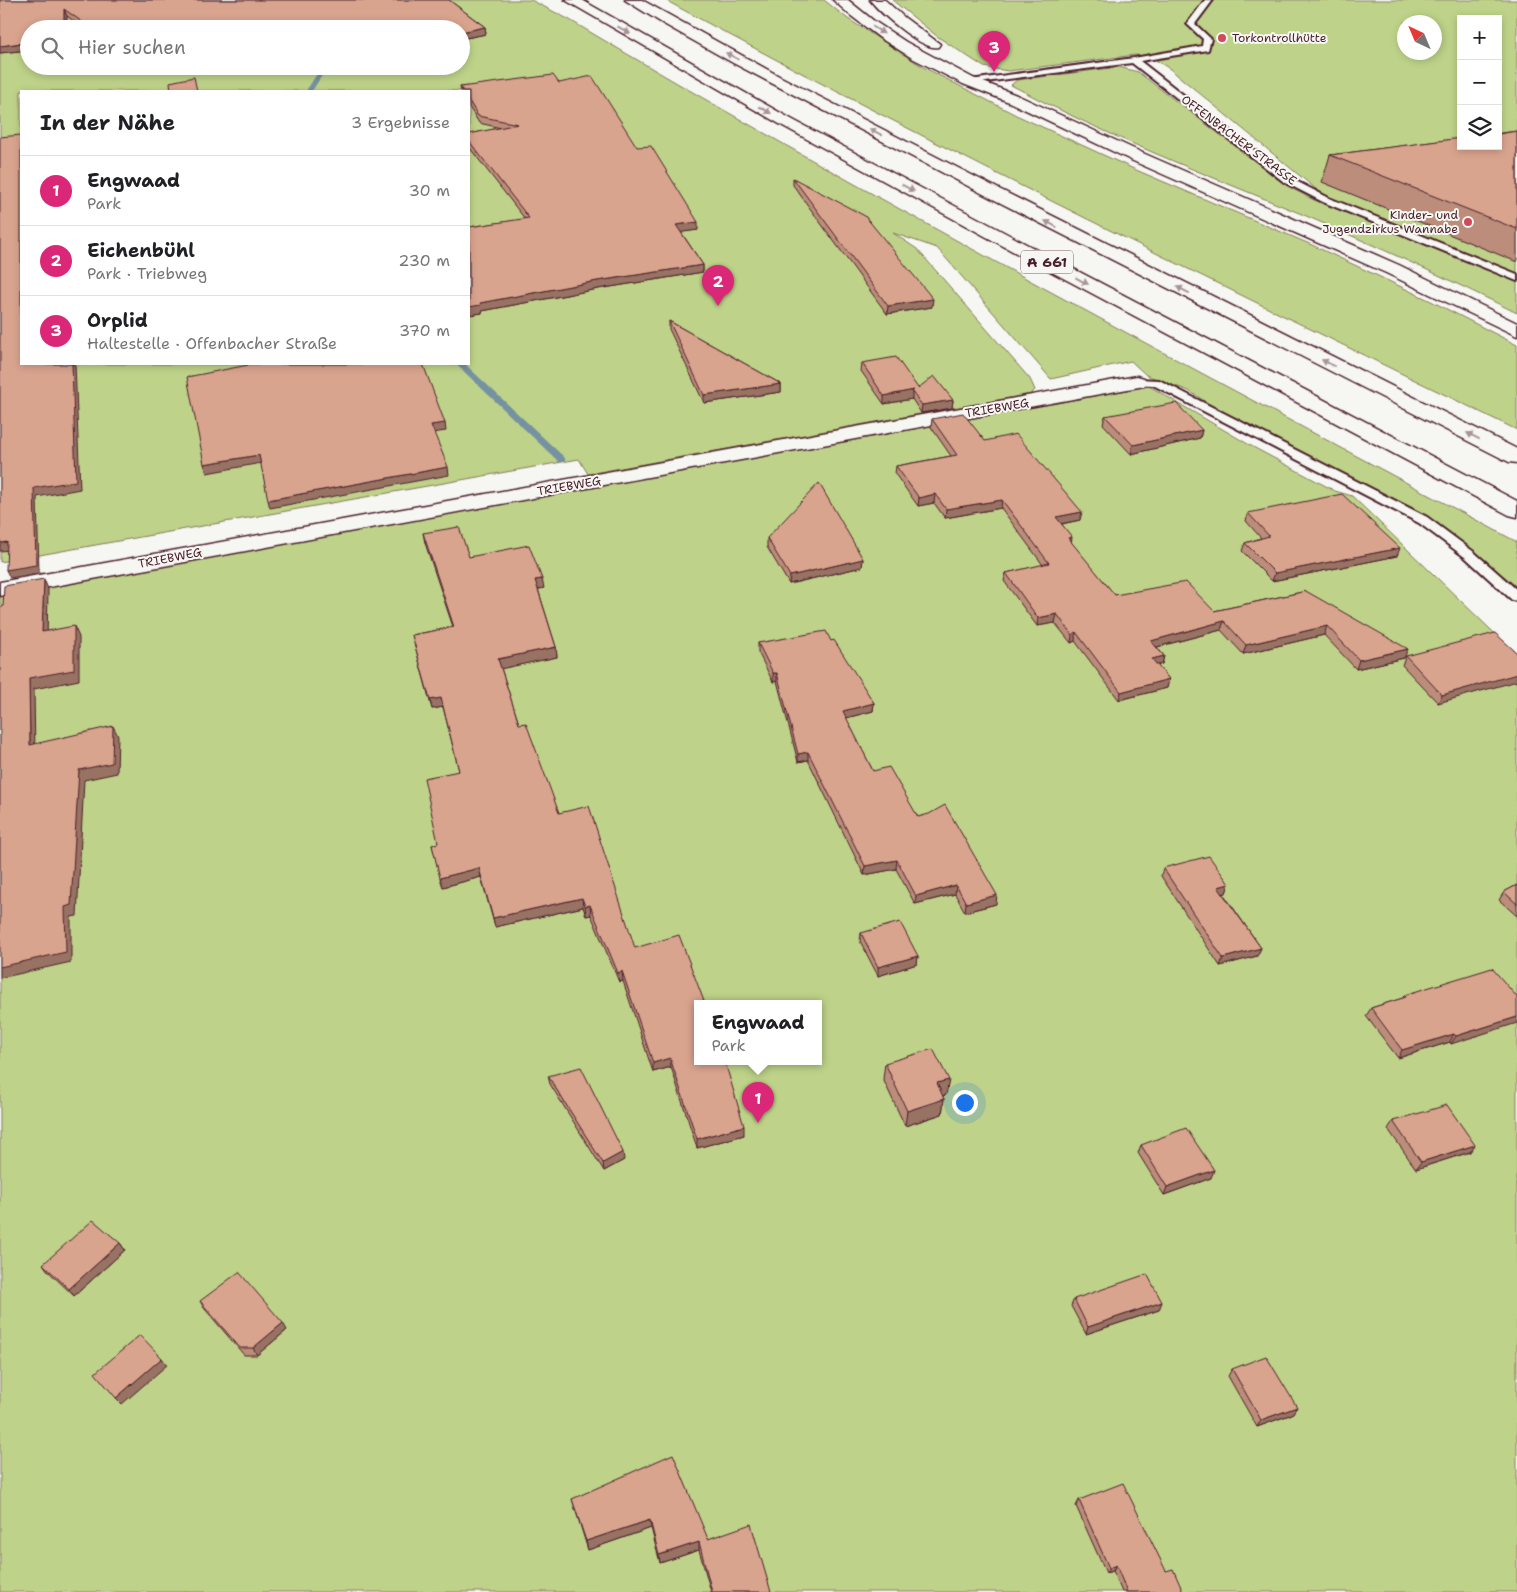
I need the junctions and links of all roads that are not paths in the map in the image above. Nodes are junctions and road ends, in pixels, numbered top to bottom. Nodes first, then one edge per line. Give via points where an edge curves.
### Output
1 (572, 0) edge
2 (632, 0) edge
3 (840, 0) edge
4 (877, 0) edge
5 (1209, 0) edge
6 (946, 52) dead end
7 (1134, 60) junction
8 (959, 61) dead end
9 (990, 85) junction
10 (1517, 278) edge
11 (1517, 330) edge
12 (1137, 382) joint
13 (1517, 457) edge
14 (1517, 510) edge
15 (0, 589) edge
16 (1517, 598) edge

1 -> 14 main road, A 661 via 788,123
13 -> 2 main road, A 661 via 1063,230
3 -> 9 main road via 872,26 931,62 970,82
4 - 6 main road via 900,21
5 - 7 lane via 1191,24 1207,39 1205,48
7 - 9 lane
7 - 10 lane, OFFENBACHER STRASSE via 1287,180 1326,200
8 - 9 main road
9 - 11 main road via 1084,134 1353,250
12 - 15 main road, TRIEBWEG
12 - 16 lane via 1155,382 1177,392 1423,520 1470,555

